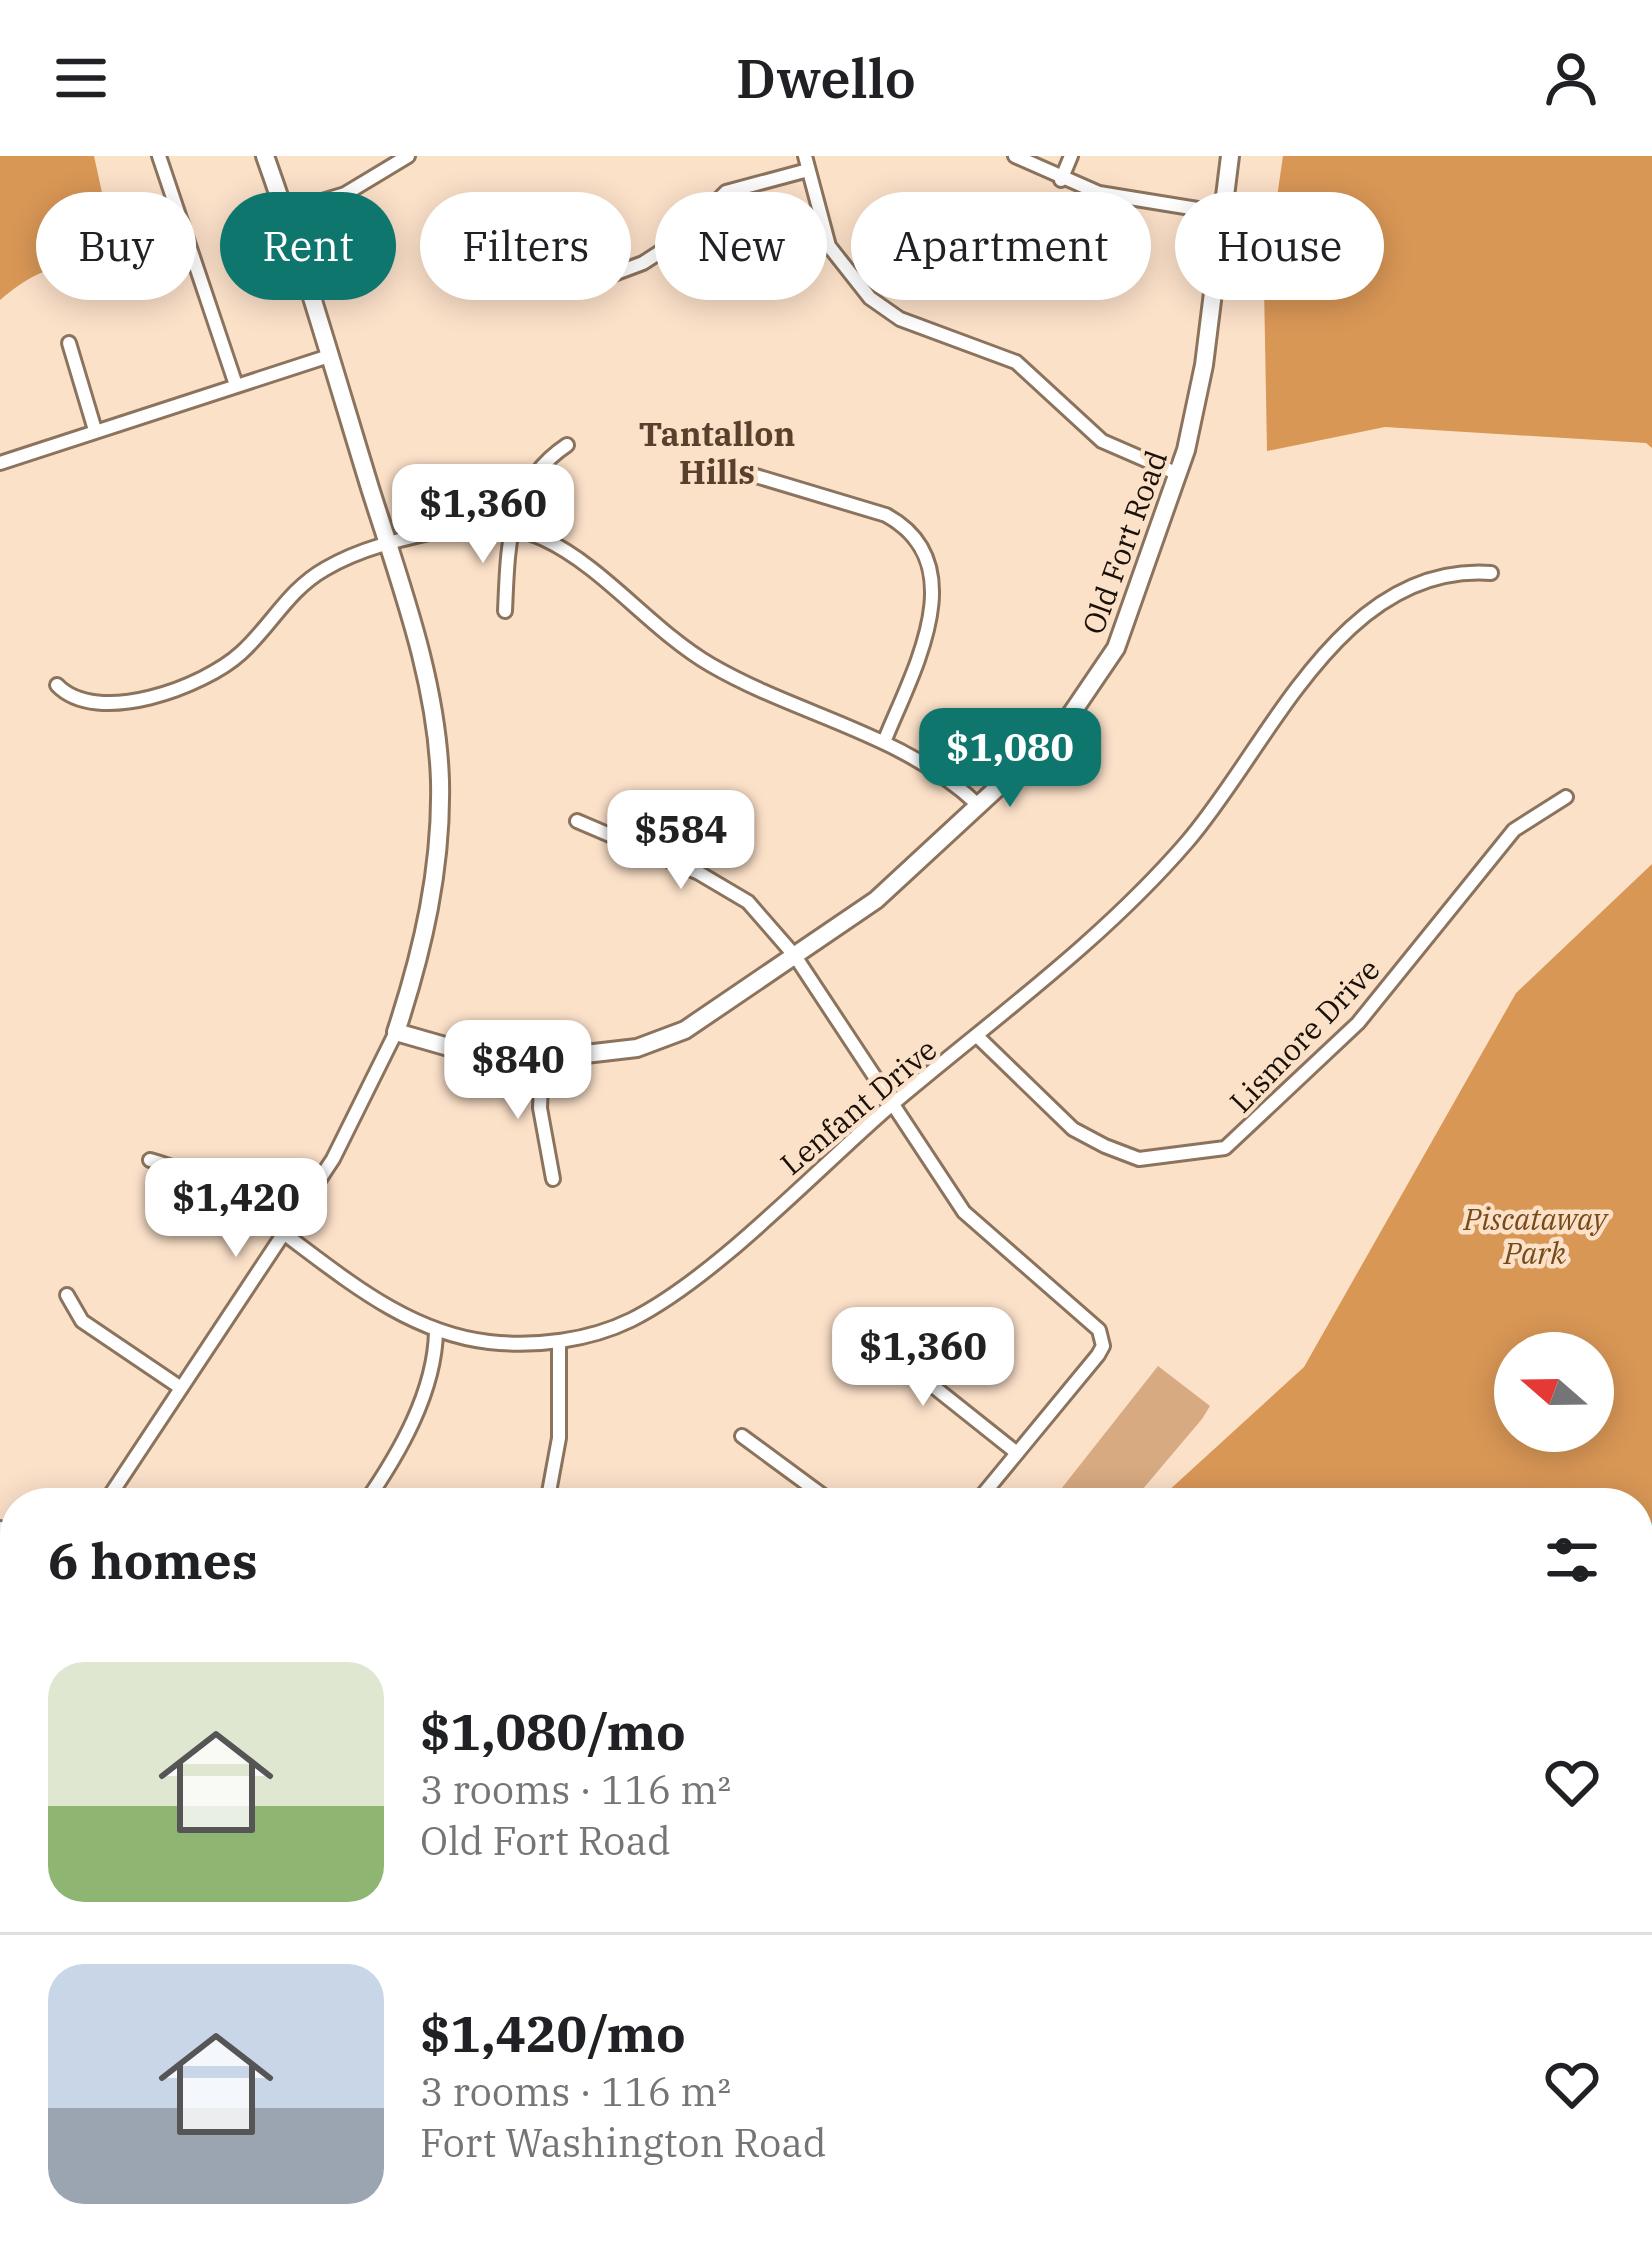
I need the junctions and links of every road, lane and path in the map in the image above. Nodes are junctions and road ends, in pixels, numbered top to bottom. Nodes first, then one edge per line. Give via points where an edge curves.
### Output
1 (159, 156) edge
2 (265, 156) edge
3 (1015, 156) edge
4 (1071, 156) edge
5 (1230, 156) edge
6 (404, 157) edge
7 (807, 163) edge
8 (1061, 180) junction
9 (278, 192) edge
10 (348, 192) edge
11 (1225, 192) edge
12 (1175, 206) edge
13 (631, 268) edge
14 (312, 300) edge
15 (1212, 300) edge
16 (69, 343) dead end
17 (329, 356) junction
18 (236, 386) junction
19 (95, 430) junction
20 (567, 445) dead end
21 (0, 464) edge
22 (746, 473) dead end
23 (1178, 474) junction
24 (510, 526) junction
25 (387, 542) junction
26 (1491, 573) dead end
27 (505, 611) dead end
28 (58, 686) dead end
29 (884, 742) junction
30 (1566, 797) dead end
31 (977, 804) junction
32 (577, 821) dead end
33 (795, 956) junction
34 (396, 1032) junction
35 (978, 1037) junction
36 (542, 1059) junction
37 (892, 1105) junction
38 (150, 1160) dead end
39 (553, 1178) dead end
40 (283, 1233) junction
41 (67, 1295) dead end
42 (860, 1328) dead end
43 (436, 1331) junction
44 (559, 1342) junction
45 (181, 1388) junction
46 (742, 1436) dead end
47 (1016, 1453) junction
48 (115, 1488) edge
49 (373, 1488) edge
50 (550, 1488) edge
51 (813, 1488) edge
52 (988, 1488) edge

1 - 18 street
2 - 9 main road
3 - 8 street
4 - 8 street
5 - 11 main road, Old Fort Road
6 - 10 street
7 - 13 street via 735,187 677,241
7 - 23 street via 829,247 870,298 899,319 1016,362 1102,441
8 - 12 street
14 - 17 main road
15 - 23 main road, Old Fort Road
16 - 19 street
17 - 18 street
17 - 25 main road
18 - 19 street
19 - 21 street
20 - 24 street via 530,480
22 - 29 street via 886,515 924,558 933,610
23 - 31 main road, Old Fort Road via 1124,631 1093,690
24 - 25 street
24 - 27 street
24 - 29 street via 569,553 710,664
25 - 28 street via 310,579 242,652 207,675 120,704 81,703
25 - 34 main road via 429,686 440,777 429,917
26 - 35 street, Lenfant Drive via 1460,571 1416,586 1347,631 1186,843
29 - 31 street via 914,754
30 - 35 street, Lismore Drive via 1514,830 1358,1023 1225,1148 1139,1159 1105,1146 1073,1129
31 - 33 main road, Old Fort Road via 876,900
32 - 33 street via 748,902
33 - 36 main road, Old Fort Road via 685,1030 637,1048
33 - 37 street
34 - 36 main road, Old Fort Road
34 - 40 street via 354,1122
35 - 37 street, Lenfant Drive
36 - 39 street
37 - 44 street, Lenfant Drive via 686,1284 632,1320
37 - 47 street via 979,1229 1103,1337 1098,1354
38 - 40 street, Lenfant Drive via 188,1170
40 - 43 street, Lenfant Drive
40 - 45 street
41 - 45 street via 82,1321
42 - 47 street
43 - 44 street, Lenfant Drive via 491,1342
43 - 49 street via 414,1416
44 - 50 street via 561,1423
45 - 48 street
46 - 51 street
47 - 52 street

